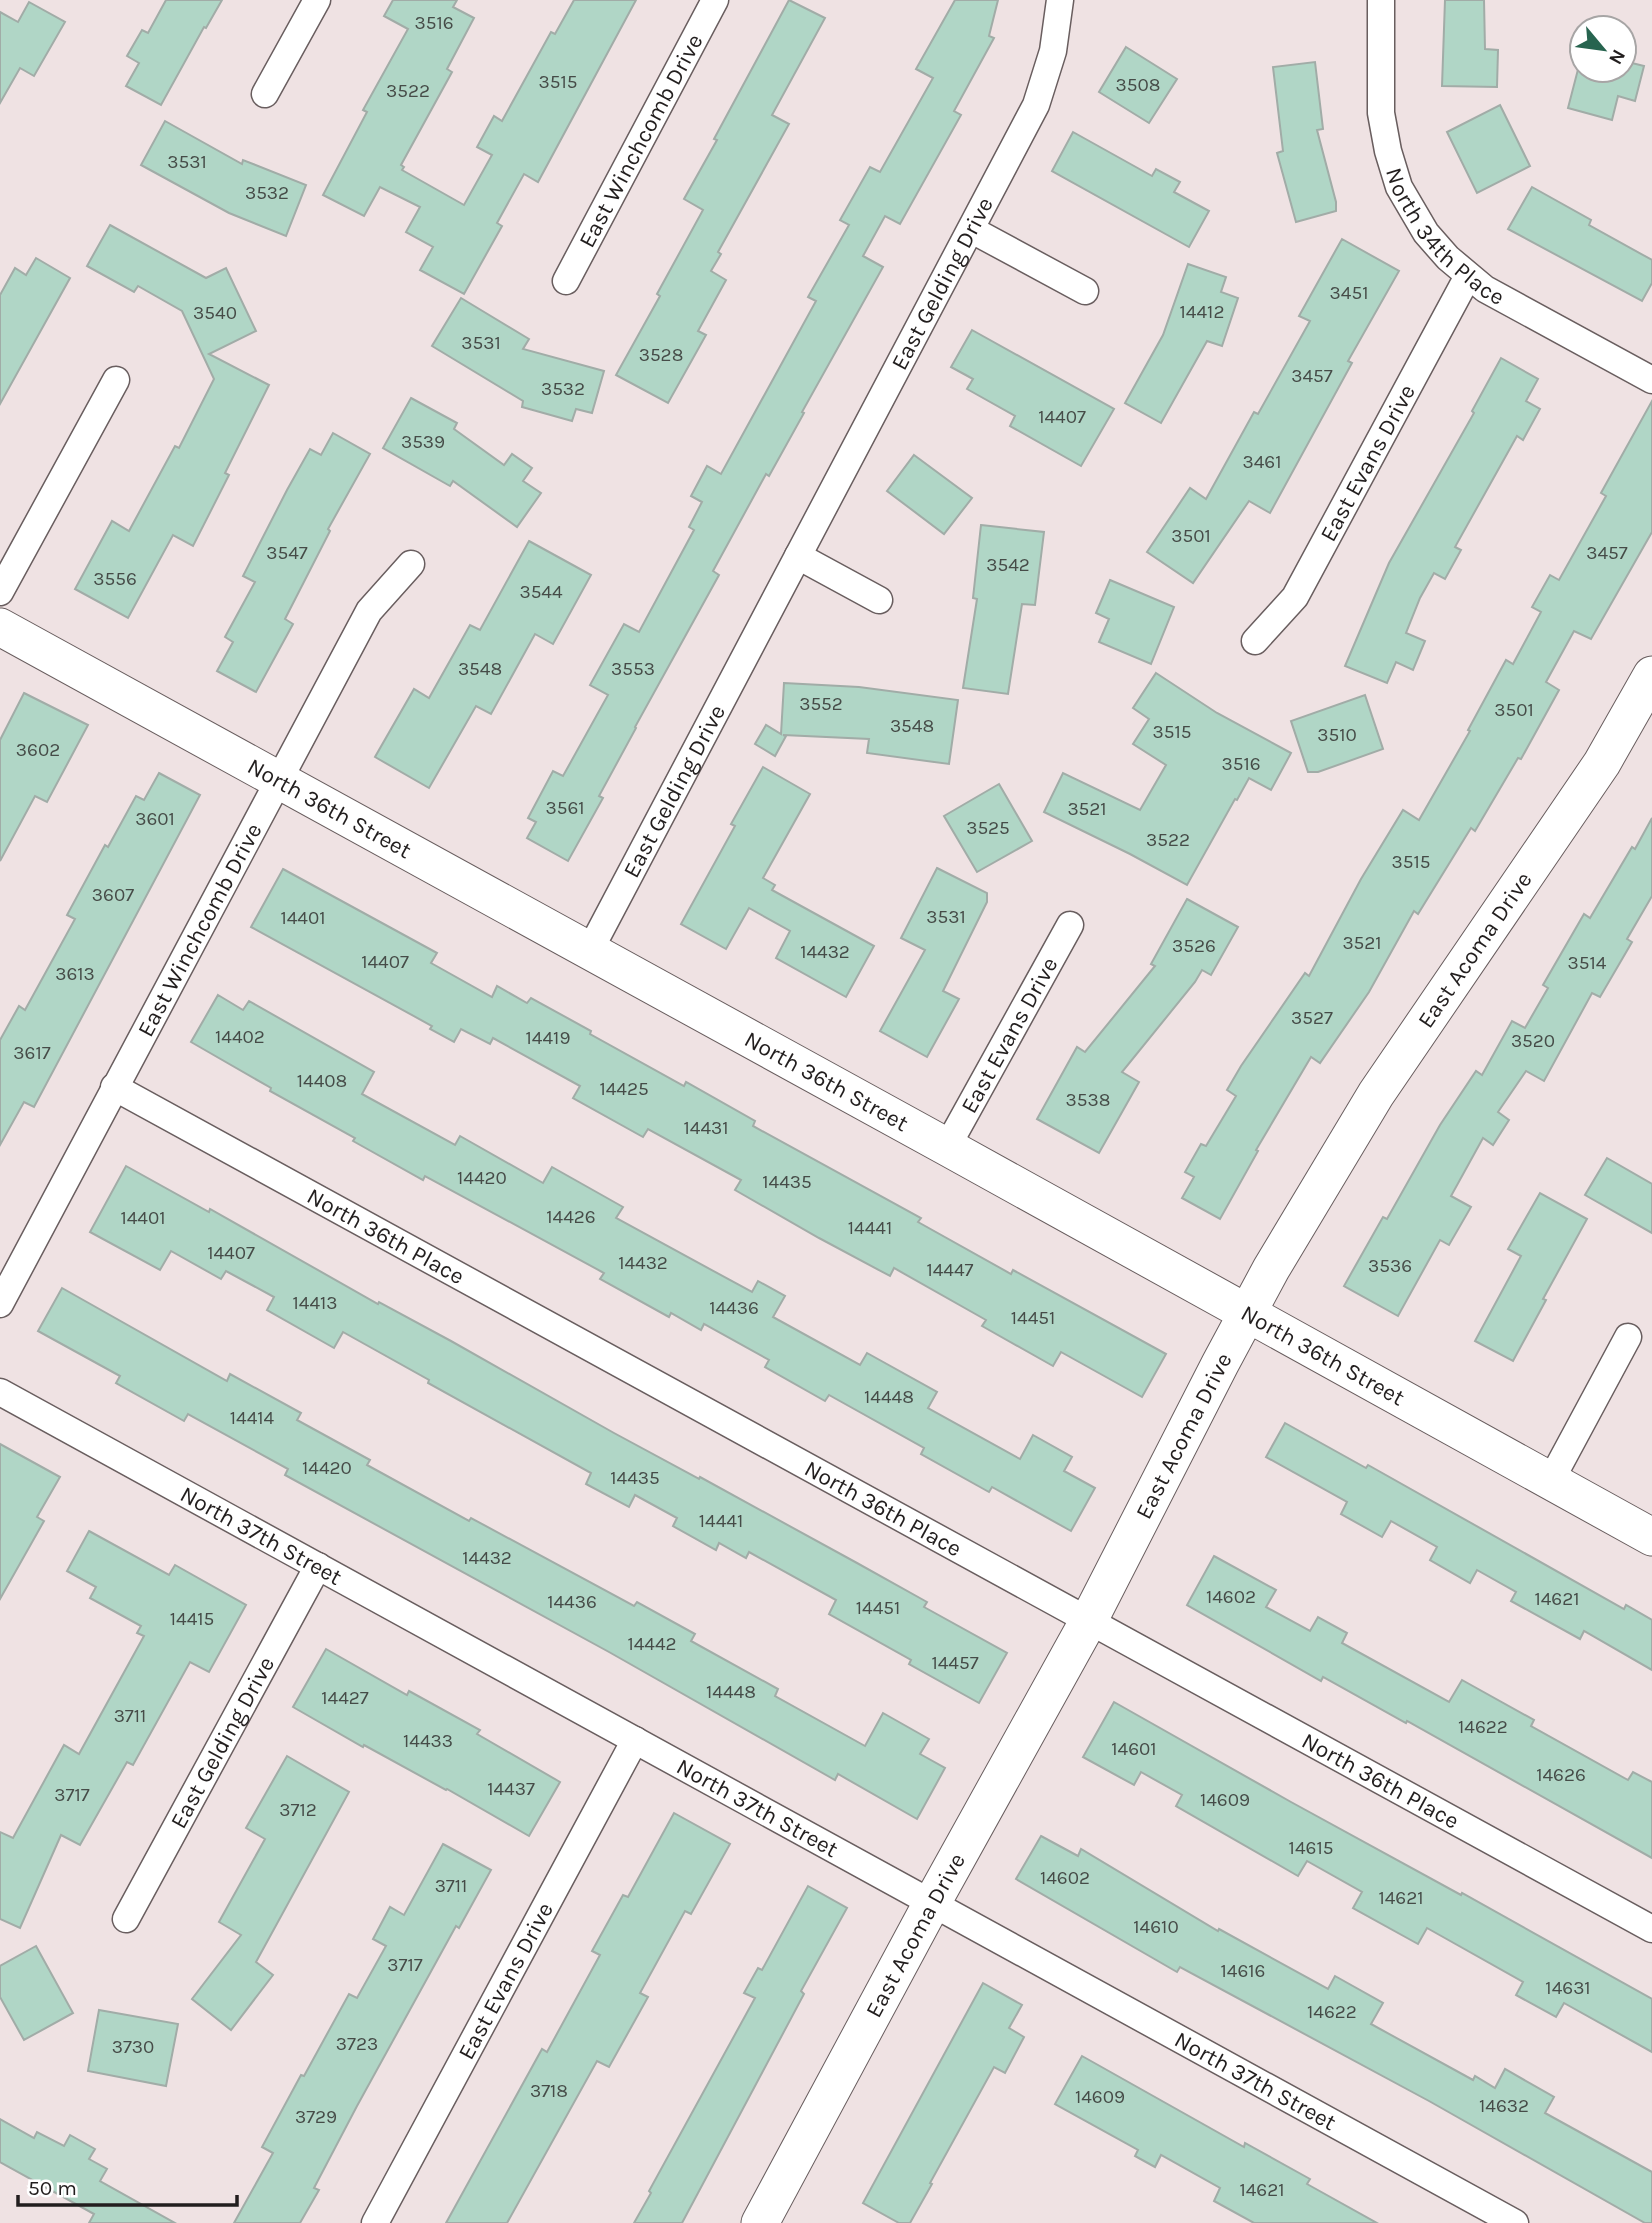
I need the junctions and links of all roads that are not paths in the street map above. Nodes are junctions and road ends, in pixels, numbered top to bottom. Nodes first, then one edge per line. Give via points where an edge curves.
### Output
1 (317, 0) edge
2 (715, 0) edge
3 (1060, 0) edge
4 (1381, 0) edge
5 (265, 94) dead end
6 (972, 230) junction
7 (1468, 276) junction
8 (566, 281) dead end
9 (1085, 291) dead end
10 (116, 380) dead end
11 (1652, 380) edge
12 (799, 556) junction
13 (411, 564) dead end
14 (0, 592) edge
15 (879, 600) dead end
16 (0, 628) edge
17 (1255, 641) dead end
18 (1652, 675) edge
19 (278, 780) junction
20 (1070, 925) dead end
21 (589, 952) junction
22 (114, 1087) junction
23 (947, 1147) junction
24 (0, 1304) edge
25 (1247, 1314) junction
26 (1628, 1337) dead end
27 (0, 1392) edge
28 (1550, 1482) junction
29 (1652, 1537) edge
30 (318, 1566) junction
31 (1089, 1620) junction
32 (635, 1740) junction
33 (932, 1903) junction
34 (126, 1919) dead end
35 (1652, 1929) edge
36 (767, 2221) edge
37 (375, 2223) edge
38 (1515, 2223) edge

1 - 5 street
2 - 8 street, East Winchcomb Drive
3 - 6 street, East Gelding Drive via 1053,51 1037,105
4 - 7 street, North 34th Place via 1381,113 1399,187 1426,233
6 - 9 street
6 - 12 street, East Gelding Drive
7 - 11 street, North 34th Place
7 - 17 street, East Evans Drive via 1295,597
10 - 14 street
12 - 15 street
12 - 21 street, East Gelding Drive
13 - 19 street, East Winchcomb Drive via 369,611
16 - 19 street, North 36th Street
18 - 25 street, East Acoma Drive via 1602,763 1376,1094
19 - 21 street, North 36th Street
19 - 22 street, East Winchcomb Drive
20 - 23 street, East Evans Drive
21 - 23 street, North 36th Street
22 - 24 street, East Winchcomb Drive
22 - 31 street, North 36th Place
23 - 25 street, North 36th Street
25 - 28 street, North 36th Street
25 - 31 street, East Acoma Drive
26 - 28 street
27 - 30 street, North 37th Street
28 - 29 street, North 36th Street
30 - 32 street, North 37th Street
30 - 34 street, East Gelding Drive
31 - 33 street, East Acoma Drive
31 - 35 street, North 36th Place
32 - 33 street, North 37th Street
32 - 37 street, East Evans Drive
33 - 36 street, East Acoma Drive
33 - 38 street, North 37th Street

